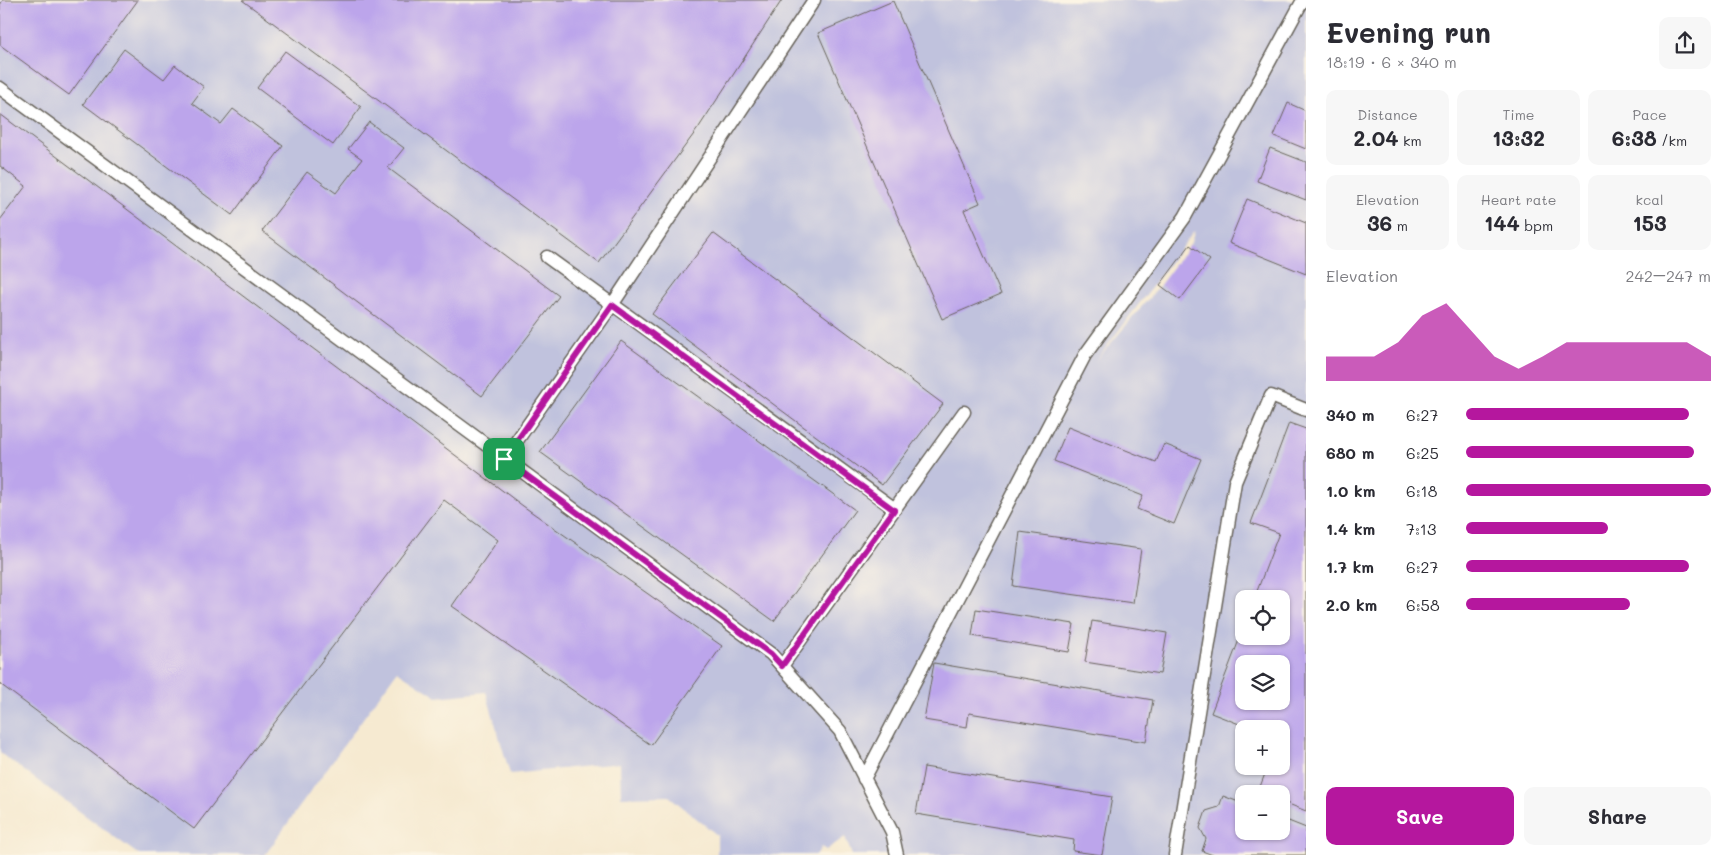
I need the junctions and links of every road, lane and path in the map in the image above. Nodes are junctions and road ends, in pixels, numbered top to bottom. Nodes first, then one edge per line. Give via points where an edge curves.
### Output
1 (814, 0) edge
2 (1304, 0) edge
3 (0, 88) edge
4 (547, 256) dead end
5 (612, 305) junction
6 (1306, 410) edge
7 (964, 412) dead end
8 (504, 459) junction
9 (894, 510) junction
10 (782, 666) junction
11 (864, 779) junction
12 (897, 855) edge
13 (1175, 855) edge

1 - 5 lane
2 - 11 lane via 1185,217 1085,356
3 - 8 lane
4 - 5 lane
5 - 8 lane
5 - 9 lane
6 - 13 lane via 1271,396 1235,482
7 - 9 lane
8 - 10 lane via 771,654
9 - 10 lane
10 - 11 lane via 840,731
11 - 12 lane via 892,832

